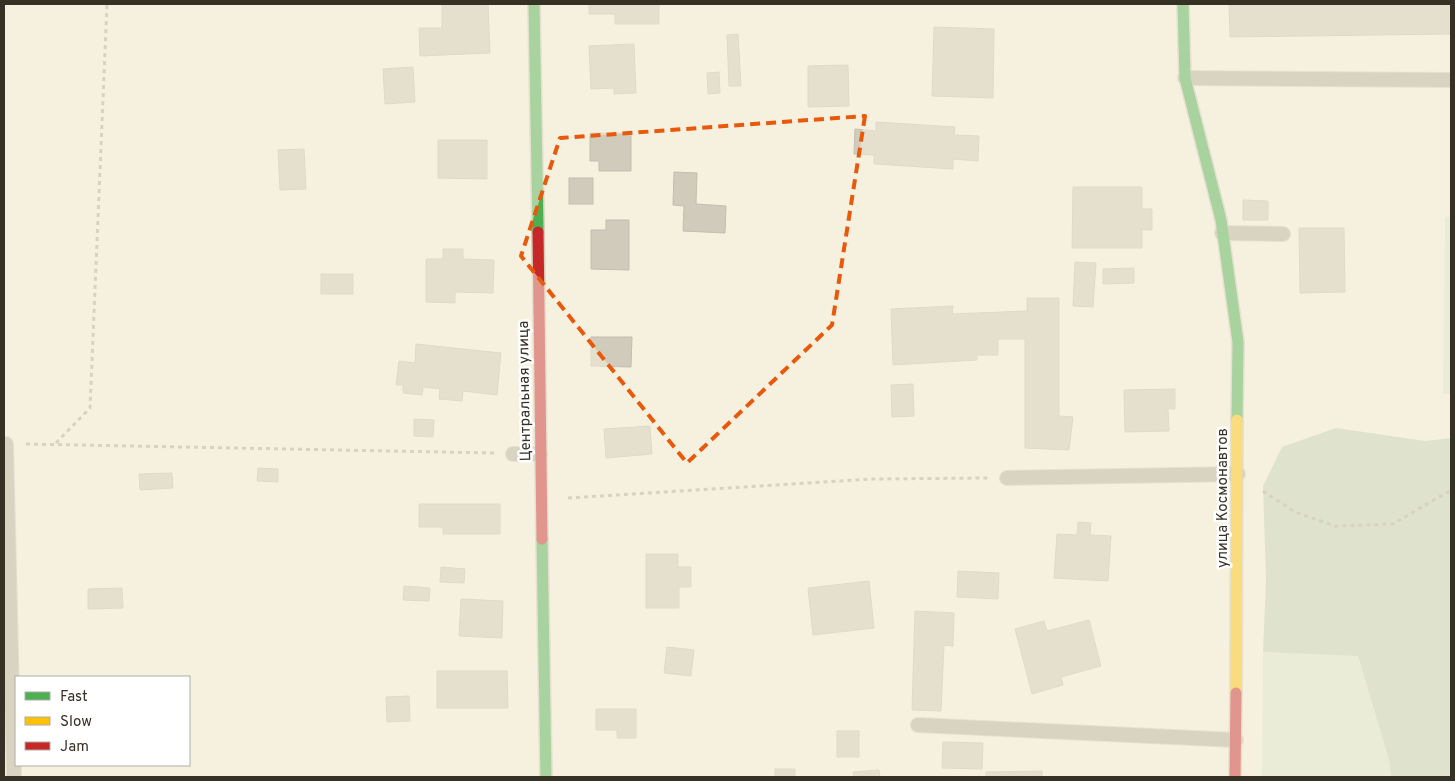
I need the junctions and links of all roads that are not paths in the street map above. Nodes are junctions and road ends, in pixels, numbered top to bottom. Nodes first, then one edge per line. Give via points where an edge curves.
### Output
1 (534, 4) edge
2 (1183, 4) edge
3 (1185, 78) junction
4 (1451, 80) edge
5 (1222, 227) junction
6 (1283, 234) dead end
7 (6, 444) road end
8 (512, 454) road end
9 (540, 454) junction
10 (1238, 474) junction
11 (1007, 478) road end
12 (918, 725) dead end
13 (1236, 740) junction
14 (14, 777) edge
15 (546, 777) edge
16 (1235, 777) edge

1 - 9 street, Центральная улица
2 - 3 street, улица Космонавтов
3 - 4 lane
3 - 5 street, улица Космонавтов
5 - 6 lane
5 - 10 street, улица Космонавтов via 1238,342
7 - 14 lane
8 - 9 lane
9 - 15 street, Центральная улица
10 - 11 lane
10 - 13 street, улица Космонавтов
12 - 13 lane
13 - 16 street, улица Космонавтов

